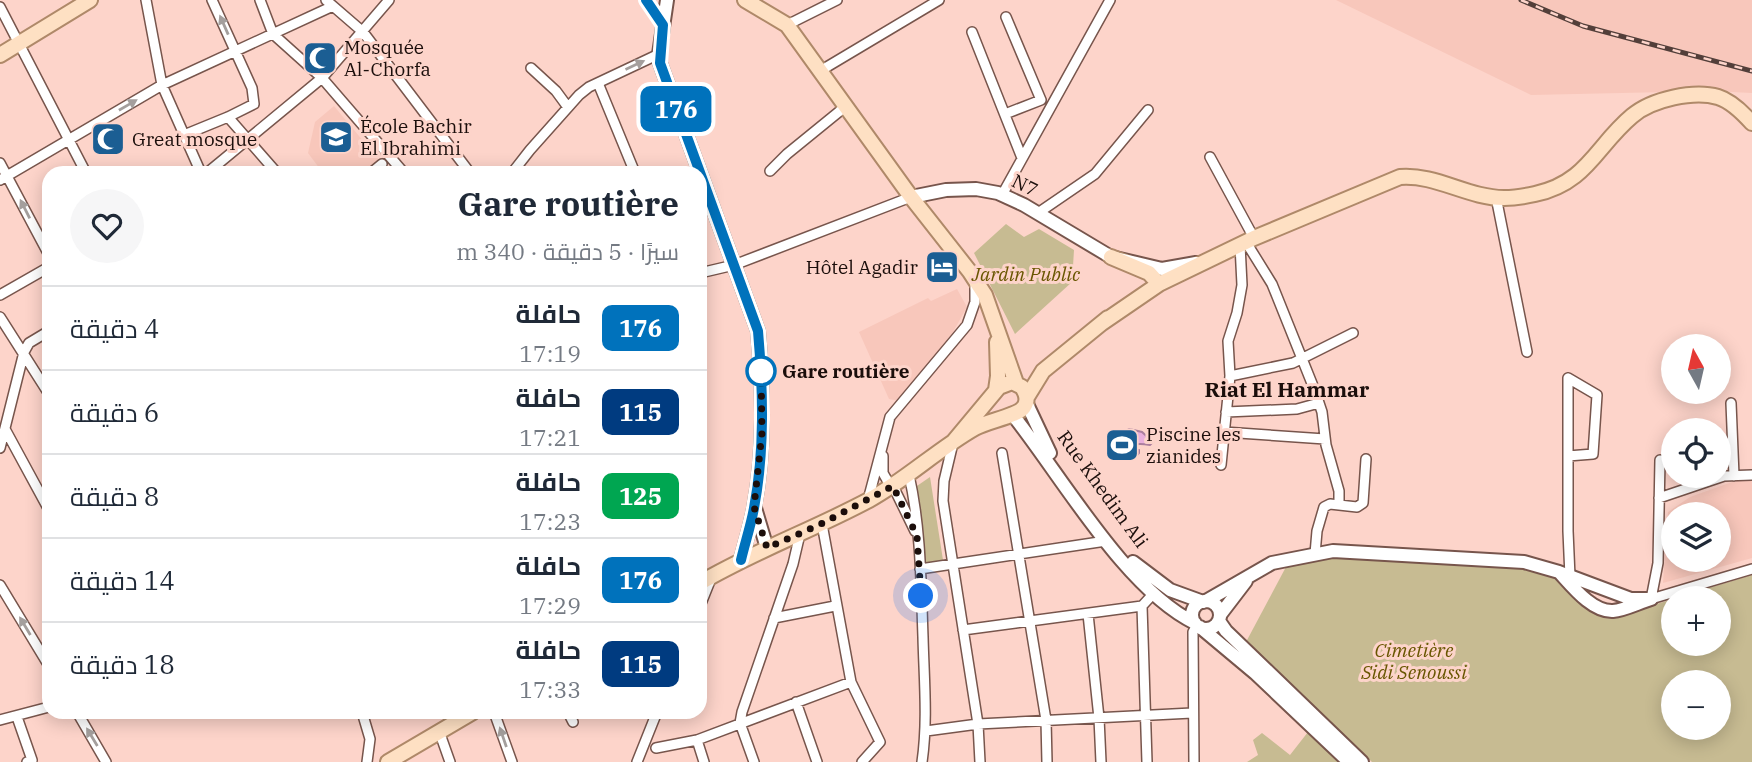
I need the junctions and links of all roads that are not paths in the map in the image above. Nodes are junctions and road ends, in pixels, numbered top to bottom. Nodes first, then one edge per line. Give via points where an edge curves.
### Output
1 (90, 0) edge
2 (146, 0) edge
3 (212, 0) edge
4 (260, 0) edge
5 (389, 0) edge
6 (646, 0) edge
7 (667, 0) edge
8 (745, 0) edge
9 (838, 0) edge
10 (939, 0) edge
11 (1110, 0) edge
12 (329, 3) edge
13 (0, 7) edge
14 (1006, 18) dead end
15 (663, 25) junction
16 (787, 25) junction
17 (363, 32) junction
18 (972, 32) dead end
19 (273, 34) junction
20 (20, 43) junction
21 (235, 50) junction
22 (659, 54) junction
23 (0, 55) edge
24 (531, 68) dead end
25 (820, 71) junction
26 (322, 78) junction
27 (598, 83) junction
28 (162, 85) junction
29 (1041, 100) junction
30 (568, 106) junction
31 (846, 106) junction
32 (1051, 106) junction
33 (1148, 110) dead end
34 (1005, 114) junction
35 (228, 117) junction
36 (1752, 123) edge
37 (184, 135) junction
38 (69, 139) junction
39 (249, 141) junction
40 (1210, 157) dead end
41 (1023, 158) junction
42 (0, 163) edge
43 (382, 164) dead end
44 (82, 166) edge
45 (198, 166) edge
46 (216, 166) edge
47 (271, 166) edge
48 (380, 166) edge
49 (398, 166) edge
50 (465, 166) edge
51 (518, 166) edge
52 (632, 166) edge
53 (697, 166) edge
54 (770, 171) dead end
55 (4, 178) edge
56 (707, 194) edge
57 (1002, 195) junction
58 (911, 197) junction
59 (1496, 197) junction
60 (1038, 213) junction
61 (1247, 242) junction
62 (42, 243) edge
63 (1111, 257) junction
64 (1206, 261) junction
65 (733, 265) junction
66 (42, 271) edge
67 (707, 271) edge
68 (975, 280) junction
69 (1158, 282) junction
70 (1136, 294) junction
71 (0, 295) edge
72 (0, 317) edge
73 (1102, 323) junction
74 (996, 326) junction
75 (1353, 333) dead end
76 (42, 335) edge
77 (24, 352) junction
78 (1527, 352) dead end
79 (1302, 359) junction
80 (1043, 371) junction
81 (1230, 376) junction
82 (42, 382) edge
83 (1017, 383) junction
84 (996, 391) junction
85 (1026, 399) junction
86 (1319, 403) junction
87 (1731, 403) dead end
88 (1226, 412) junction
89 (1011, 414) junction
90 (5, 429) junction
91 (1224, 432) junction
92 (1325, 439) junction
93 (954, 441) junction
94 (883, 446) junction
95 (0, 448) edge
96 (1002, 453) dead end
97 (1568, 456) junction
98 (1366, 459) dead end
99 (1660, 460) dead end
100 (1221, 465) dead end
101 (909, 475) junction
102 (1752, 475) edge
103 (1734, 476) junction
104 (892, 486) junction
105 (42, 497) edge
106 (1659, 498) junction
107 (868, 500) junction
108 (1339, 505) junction
109 (754, 507) junction
110 (821, 524) junction
111 (800, 534) junction
112 (917, 536) junction
113 (1106, 541) junction
114 (767, 548) junction
115 (1017, 554) junction
116 (1315, 554) junction
117 (741, 560) junction
118 (951, 565) junction
119 (920, 569) junction
120 (1752, 569) edge
121 (1255, 571) junction
122 (1564, 574) junction
123 (707, 578) edge
124 (0, 585) edge
125 (1154, 593) junction
126 (1651, 598) junction
127 (1205, 601) junction
128 (835, 606) junction
129 (1142, 606) junction
130 (1087, 614) junction
131 (774, 618) junction
132 (1219, 618) junction
133 (1030, 623) junction
134 (1194, 623) junction
135 (963, 630) junction
136 (42, 654) edge
137 (851, 682) junction
138 (796, 702) junction
139 (42, 709) edge
140 (1192, 713) junction
141 (1145, 715) junction
142 (18, 717) junction
143 (1099, 718) junction
144 (81, 719) edge
145 (364, 719) edge
146 (460, 719) edge
147 (497, 719) edge
148 (572, 719) edge
149 (654, 719) edge
150 (0, 720) edge
151 (1045, 720) junction
152 (573, 722) dead end
153 (740, 723) junction
154 (978, 724) junction
155 (439, 731) junction
156 (926, 731) junction
157 (696, 740) junction
158 (656, 748) dead end
159 (27, 762) edge
160 (106, 762) edge
161 (367, 762) edge
162 (388, 762) edge
163 (450, 762) edge
164 (512, 762) edge
165 (637, 762) edge
166 (704, 762) edge
167 (754, 762) edge
168 (817, 762) edge
169 (862, 762) edge
170 (922, 762) edge
171 (980, 762) edge
172 (1047, 762) edge
173 (1101, 762) edge
174 (1147, 762) edge
175 (1194, 762) edge
176 (1349, 762) edge
177 (1362, 762) edge

1 - 20 main road
2 - 28 street
21 -> 3 street
4 - 19 street
5 - 17 street
6 - 15 street
7 - 15 main road
8 - 16 main road
9 - 16 street
10 - 25 street
11 - 32 street
12 - 17 street
12 - 19 street
13 - 20 street
14 - 29 street
15 - 22 main road
16 - 25 main road
17 - 26 street
17 - 50 street
18 - 34 street
19 - 21 street
19 - 26 street
20 - 23 main road
20 - 38 street
21 - 28 street
21 - 35 street via 254,104
27 -> 22 street
22 - 53 main road
24 - 30 street
25 - 31 main road
26 - 39 street
26 - 49 street
27 - 30 street
27 - 52 street
28 - 37 street
38 -> 28 street
29 - 32 street
29 - 34 street
30 - 51 street
31 - 54 street
31 - 58 main road
32 - 41 street
33 - 60 street via 1095,174
34 - 41 street
35 - 37 street
35 - 39 street
36 - 59 main road via 1719,97 1702,95 1656,103 1632,116 1563,186
37 - 45 street
38 - 44 street
38 - 55 street
39 - 46 street
39 - 47 street
40 - 61 street
41 - 57 street
42 - 55 street
43 - 48 street
62 -> 55 street
56 - 65 main road
57 - 58 main road, N7 via 976,189
57 - 60 main road, N7
58 - 65 street
58 - 68 main road
59 - 61 main road via 1415,176 1400,177
59 - 78 street
60 - 63 main road, N7
61 - 64 main road
61 - 79 street via 1272,284
61 - 81 street via 1237,313 1228,341
63 - 64 main road, N7 via 1162,270
63 - 69 main road via 1149,273
63 - 70 main road via 1136,273 1140,287
64 - 69 main road
65 - 67 street
65 - 109 main road via 758,331 762,376
66 - 71 street
68 - 74 main road
68 - 94 street via 975,303 967,325 890,417
69 - 70 main road
69 - 73 main road
70 - 73 main road
72 - 77 street
73 - 80 main road
74 - 83 main road
74 - 84 main road
75 - 79 street
76 - 77 street
77 - 82 street
77 - 90 street
79 - 81 street
79 - 86 street
80 - 83 main road
80 - 85 main road
81 - 88 street
83 - 84 main road via 1003,384
83 - 85 main road
84 - 89 main road via 997,407
84 - 93 main road
85 - 89 main road via 1021,410
85 - 127 main road, Rue Khedim Ali via 1053,458 1133,563 1170,590
86 - 88 street via 1297,409
86 - 92 street
87 - 103 street
88 - 91 street
89 - 93 main road
89 - 113 main road, Rue Khedim Ali
90 - 95 street
90 - 105 street
91 - 92 street
91 - 100 street
92 - 108 street
93 - 101 main road
93 - 118 street via 943,494
94 - 104 street via 883,473
94 - 107 street
96 - 115 street
97 - 97 street via 1568,417 1568,378 1597,395 1593,454
97 - 122 street
98 - 108 street via 1363,503
99 - 106 street
101 - 104 main road
101 - 112 street
102 - 103 street
103 - 106 street
104 - 107 main road
104 - 112 street
106 - 126 street via 1658,564
107 - 110 main road
108 - 116 street via 1329,504 1322,510
109 - 114 main road
109 - 117 main road
110 - 111 main road
110 - 128 street
111 - 114 main road
111 - 131 street
112 - 119 street
113 - 115 street
113 - 125 main road, Rue Khedim Ali
114 - 117 main road
115 - 118 street
115 - 133 street
116 - 121 main road
116 - 122 main road via 1333,551 1524,562
117 - 123 main road
118 - 119 street
118 - 135 street
119 - 156 street
120 - 126 street
121 - 127 main road
121 - 132 main road
122 - 126 main road via 1631,599
122 - 126 main road via 1598,607 1613,611
136 -> 124 street
125 - 129 street
125 - 134 main road, Rue Khedim Ali
127 - 132 main road via 1214,604
127 - 134 main road via 1194,610
128 - 131 street
128 - 137 street
129 - 130 street
129 - 141 street
130 - 133 street
130 - 143 street
131 - 153 street
132 - 134 main road via 1211,628
132 - 177 main road via 1226,631
133 - 135 street
133 - 151 street
134 - 140 street
134 - 176 main road, Rue Khedim Ali via 1255,673
135 - 154 street
137 - 138 street
137 - 169 street via 880,742
138 - 153 street
138 - 168 street
139 - 142 street
140 - 141 street
140 - 175 street
141 - 143 street
141 - 174 street
142 - 150 street
142 - 159 street via 32,761
143 - 151 street
143 - 173 street
160 -> 144 street
145 - 161 street via 370,739
146 - 155 main road
164 -> 147 street
148 - 152 street
149 - 165 street
151 - 154 street
151 - 172 street
153 - 157 street
153 - 167 street
154 - 156 street
154 - 171 street
155 - 162 main road
155 - 163 street
156 - 170 street
157 - 158 street
157 - 166 street

